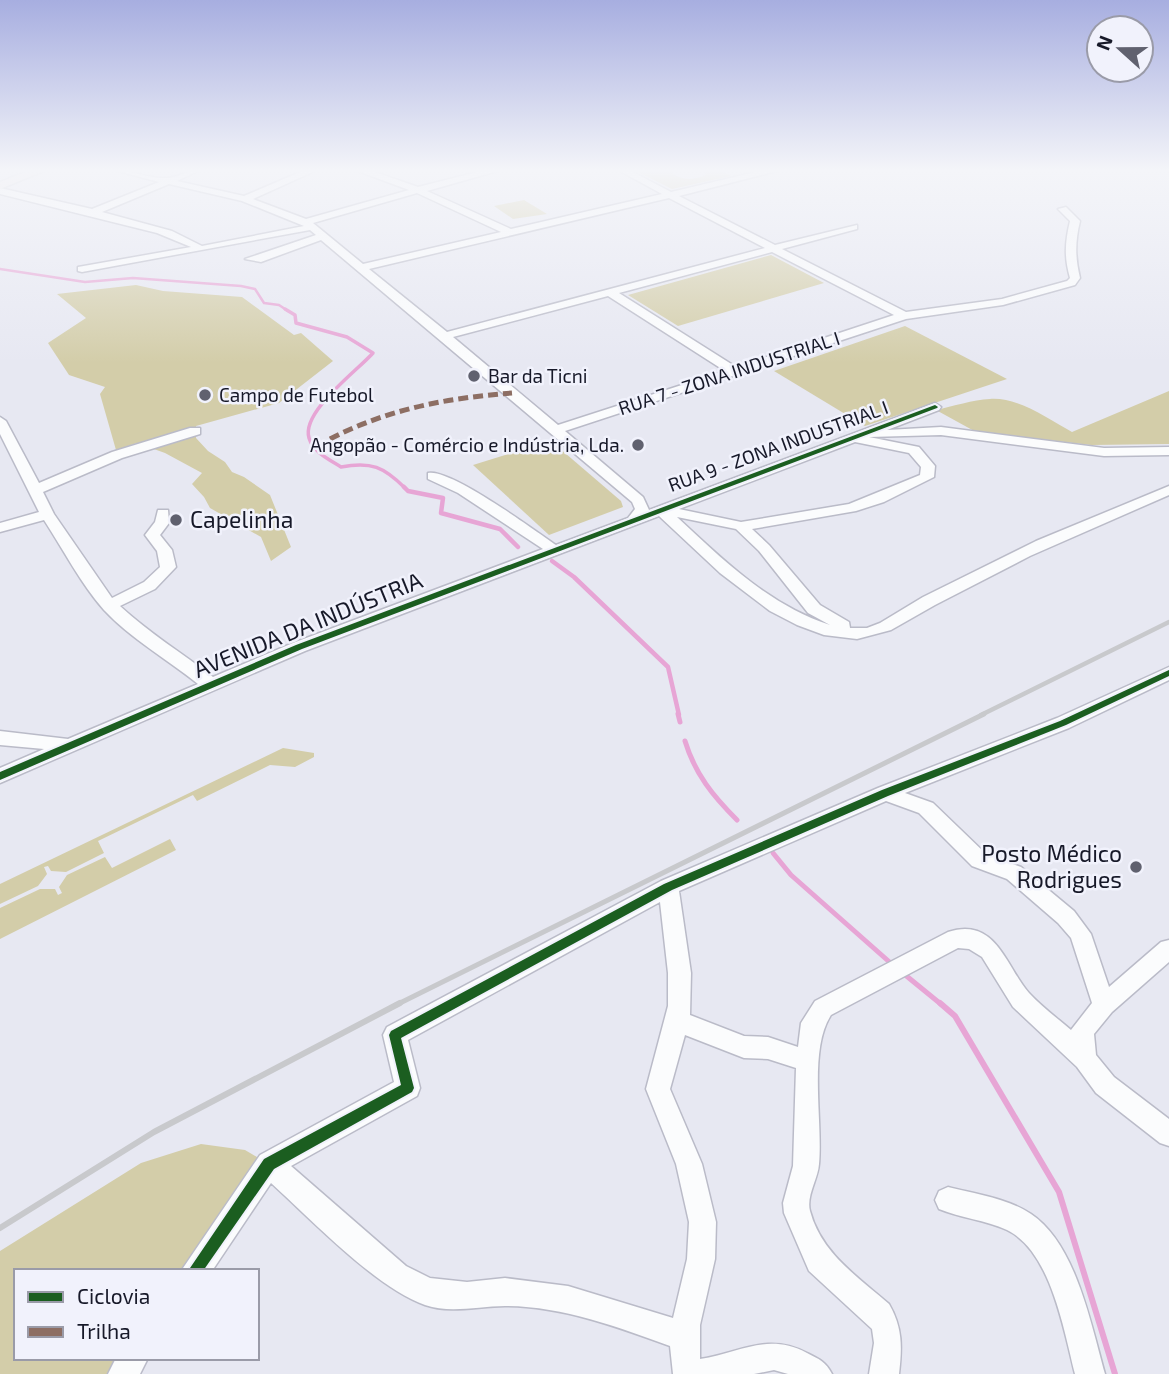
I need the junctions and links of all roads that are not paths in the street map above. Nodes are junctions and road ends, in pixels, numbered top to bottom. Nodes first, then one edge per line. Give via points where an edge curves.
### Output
1 (169, 234) edge
2 (268, 234) edge
3 (506, 234) edge
4 (745, 234) edge
5 (829, 234) edge
6 (1072, 234) edge
7 (322, 236) joint
8 (200, 249) junction
9 (774, 249) junction
10 (250, 259) dead end
11 (363, 267) junction
12 (82, 269) dead end
13 (610, 292) junction
14 (904, 316) junction
15 (445, 336) junction
16 (734, 371) junction
17 (935, 407) dead end
18 (0, 421) edge
19 (555, 430) junction
20 (195, 431) dead end
21 (852, 437) junction
22 (1169, 452) edge
23 (433, 476) dead end
24 (35, 490) junction
25 (1169, 490) edge
26 (660, 509) junction
27 (163, 513) dead end
28 (47, 514) junction
29 (634, 519) junction
30 (741, 526) junction
31 (0, 528) edge
32 (554, 550) junction
33 (109, 605) junction
34 (864, 633) junction
35 (1169, 673) edge
36 (210, 684) junction
37 (0, 738) edge
38 (69, 745) junction
39 (0, 776) edge
40 (885, 793) junction
41 (668, 887) junction
42 (1169, 949) edge
43 (1104, 1005) junction
44 (677, 1021) junction
45 (1085, 1059) junction
46 (808, 1061) junction
47 (1169, 1134) edge
48 (270, 1164) junction
49 (948, 1200) dead end
50 (196, 1269) edge
51 (683, 1336) junction
52 (688, 1374) edge
53 (699, 1374) edge
54 (817, 1374) edge
55 (884, 1374) edge
56 (1090, 1374) edge

1 - 8 street
2 - 8 street
3 - 11 street
4 - 9 street
5 - 9 street
6 - 14 street, RUA 7 - ZONA INDUSTRIAL I via 1070,259 1075,278 1071,283 1003,302
7 - 10 street
7 - 11 street
8 - 12 street
9 - 13 street
9 - 14 street
11 - 15 street
13 - 15 street
13 - 16 street
14 - 16 street, RUA 7 - ZONA INDUSTRIAL I
15 - 19 street
16 - 19 street, RUA 7 - ZONA INDUSTRIAL I
17 - 21 street, RUA 9 - ZONA INDUSTRIAL I
18 - 24 street
19 - 29 street via 639,500 642,509
20 - 24 street via 117,455
21 - 22 street via 941,431 1104,452
21 - 26 street, RUA 9 - ZONA INDUSTRIAL I
21 - 30 street via 914,450 928,466 928,477 851,508
23 - 32 street via 463,489
24 - 28 street
25 - 34 street via 1059,536 888,626
26 - 29 street, RUA 9 - ZONA INDUSTRIAL I
26 - 30 street
26 - 34 street via 738,582 769,603 828,630
27 - 33 street via 162,523 152,535 164,550 168,567 150,585
28 - 31 street
28 - 33 street
29 - 32 street, AVENIDA DA INDÚSTRIA
30 - 34 street via 814,609
32 - 36 street, AVENIDA DA INDÚSTRIA
33 - 36 street
35 - 40 street via 1063,723
36 - 38 street, AVENIDA DA INDÚSTRIA
37 - 38 street
38 - 39 street, AVENIDA DA INDÚSTRIA
40 - 41 street
40 - 43 street via 926,808 979,860 1014,873 1066,916 1080,934
41 - 44 street via 677,956
41 - 48 street via 395,1035 408,1088
42 - 43 street
43 - 45 street via 1082,1031
44 - 46 street via 744,1047 768,1048
44 - 51 street via 657,1089 701,1198 703,1242
45 - 46 street via 1021,1000 1004,968 980,942 968,938 956,939 823,1008 813,1023
45 - 47 street via 1105,1085
46 - 55 street via 806,1166 797,1213 819,1261 887,1325
48 - 50 street
48 - 51 street via 396,1276 428,1292 467,1296 505,1292 568,1300
49 - 56 street via 1019,1222 1036,1235 1059,1277
51 - 52 street
53 - 54 street via 774,1356

